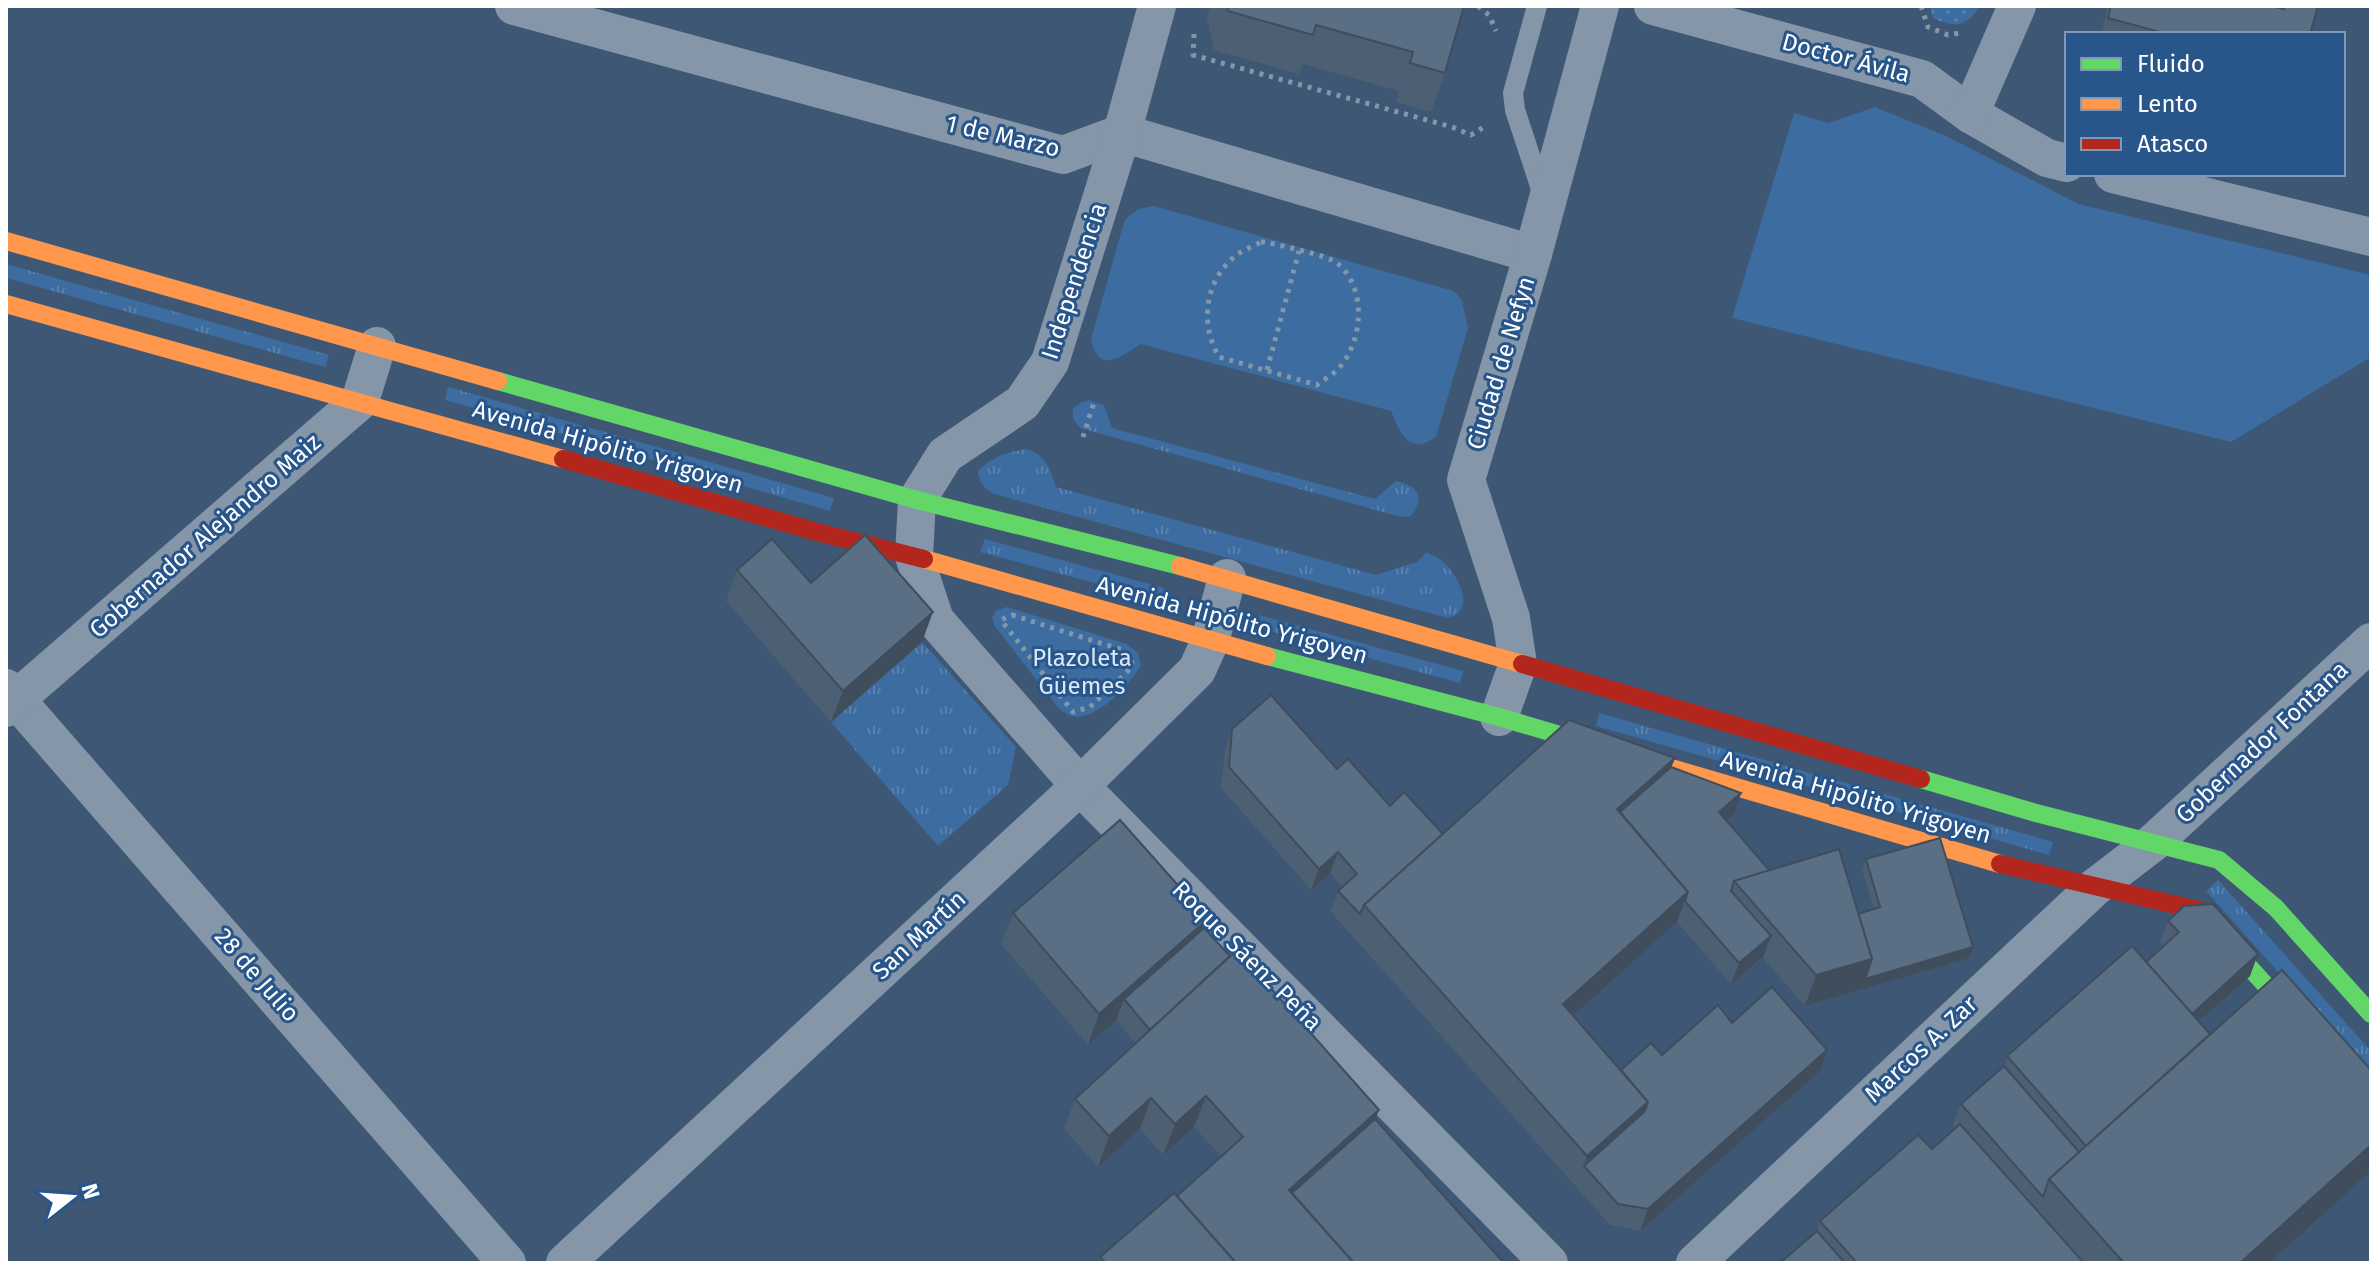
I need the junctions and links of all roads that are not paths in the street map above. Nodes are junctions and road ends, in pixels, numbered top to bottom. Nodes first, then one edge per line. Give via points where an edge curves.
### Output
1 (514, 6) edge
2 (1157, 6) edge
3 (1537, 6) edge
4 (1600, 6) edge
5 (1653, 6) edge
6 (2017, 6) edge
7 (1970, 114) junction
8 (1122, 133) junction
9 (2065, 162) edge
10 (2121, 176) edge
11 (1546, 206) junction
12 (2371, 237) edge
13 (6, 241) edge
14 (1533, 254) junction
15 (6, 304) edge
16 (377, 346) junction
17 (360, 401) junction
18 (917, 500) junction
19 (914, 556) junction
20 (1227, 578) junction
21 (1210, 641) junction
22 (2371, 642) edge
23 (1518, 664) junction
24 (9, 698) edge
25 (1499, 717) junction
26 (1080, 786) junction
27 (2154, 842) junction
28 (2094, 888) junction
29 (2371, 1014) edge
30 (2371, 1102) edge
31 (507, 1263) edge
32 (565, 1263) edge
33 (1549, 1263) edge
34 (1695, 1263) edge

1 - 8 street, 1 de Marzo via 1063,155
2 - 8 street, Independencia
3 - 11 lane via 1513,93
4 - 11 street, Ciudad de Nefyn
5 - 7 street, Doctor Ávila via 1922,79
6 - 7 street
7 - 9 street, Doctor Ávila via 2047,158
8 - 14 street
8 - 18 street, Independencia via 1050,362 1022,403 945,455
10 - 12 street
11 - 14 street, Ciudad de Nefyn
13 - 16 main road, Avenida Hipólito Yrigoyen
14 - 23 street, Ciudad de Nefyn via 1466,480 1511,618
15 - 17 main road, Avenida Hipólito Yrigoyen
16 - 17 street
16 - 18 main road, Avenida Hipólito Yrigoyen
17 - 19 main road, Avenida Hipólito Yrigoyen
17 - 24 street, Gobernador Alejandro Maiz
18 - 19 street, Independencia
18 - 20 main road, Avenida Hipólito Yrigoyen
19 - 21 main road, Avenida Hipólito Yrigoyen
19 - 26 street, Roque Sáenz Peña via 935,620
20 - 21 street, San Martín
20 - 23 main road, Avenida Hipólito Yrigoyen
21 - 25 main road, Avenida Hipólito Yrigoyen
21 - 26 street, San Martín via 1197,670
22 - 27 street, Gobernador Fontana
23 - 25 street, Ciudad de Nefyn
23 - 27 main road, Avenida Hipólito Yrigoyen
24 - 31 street, 28 de Julio
25 - 28 main road, Avenida Hipólito Yrigoyen
26 - 32 street, San Martín
26 - 33 street, Roque Sáenz Peña
27 - 28 street, Marcos A. Zar
27 - 29 main road, Avenida Hipólito Yrigoyen via 2223,863 2276,908
28 - 30 main road, Avenida Hipólito Yrigoyen via 2198,910
28 - 34 street, Marcos A. Zar

